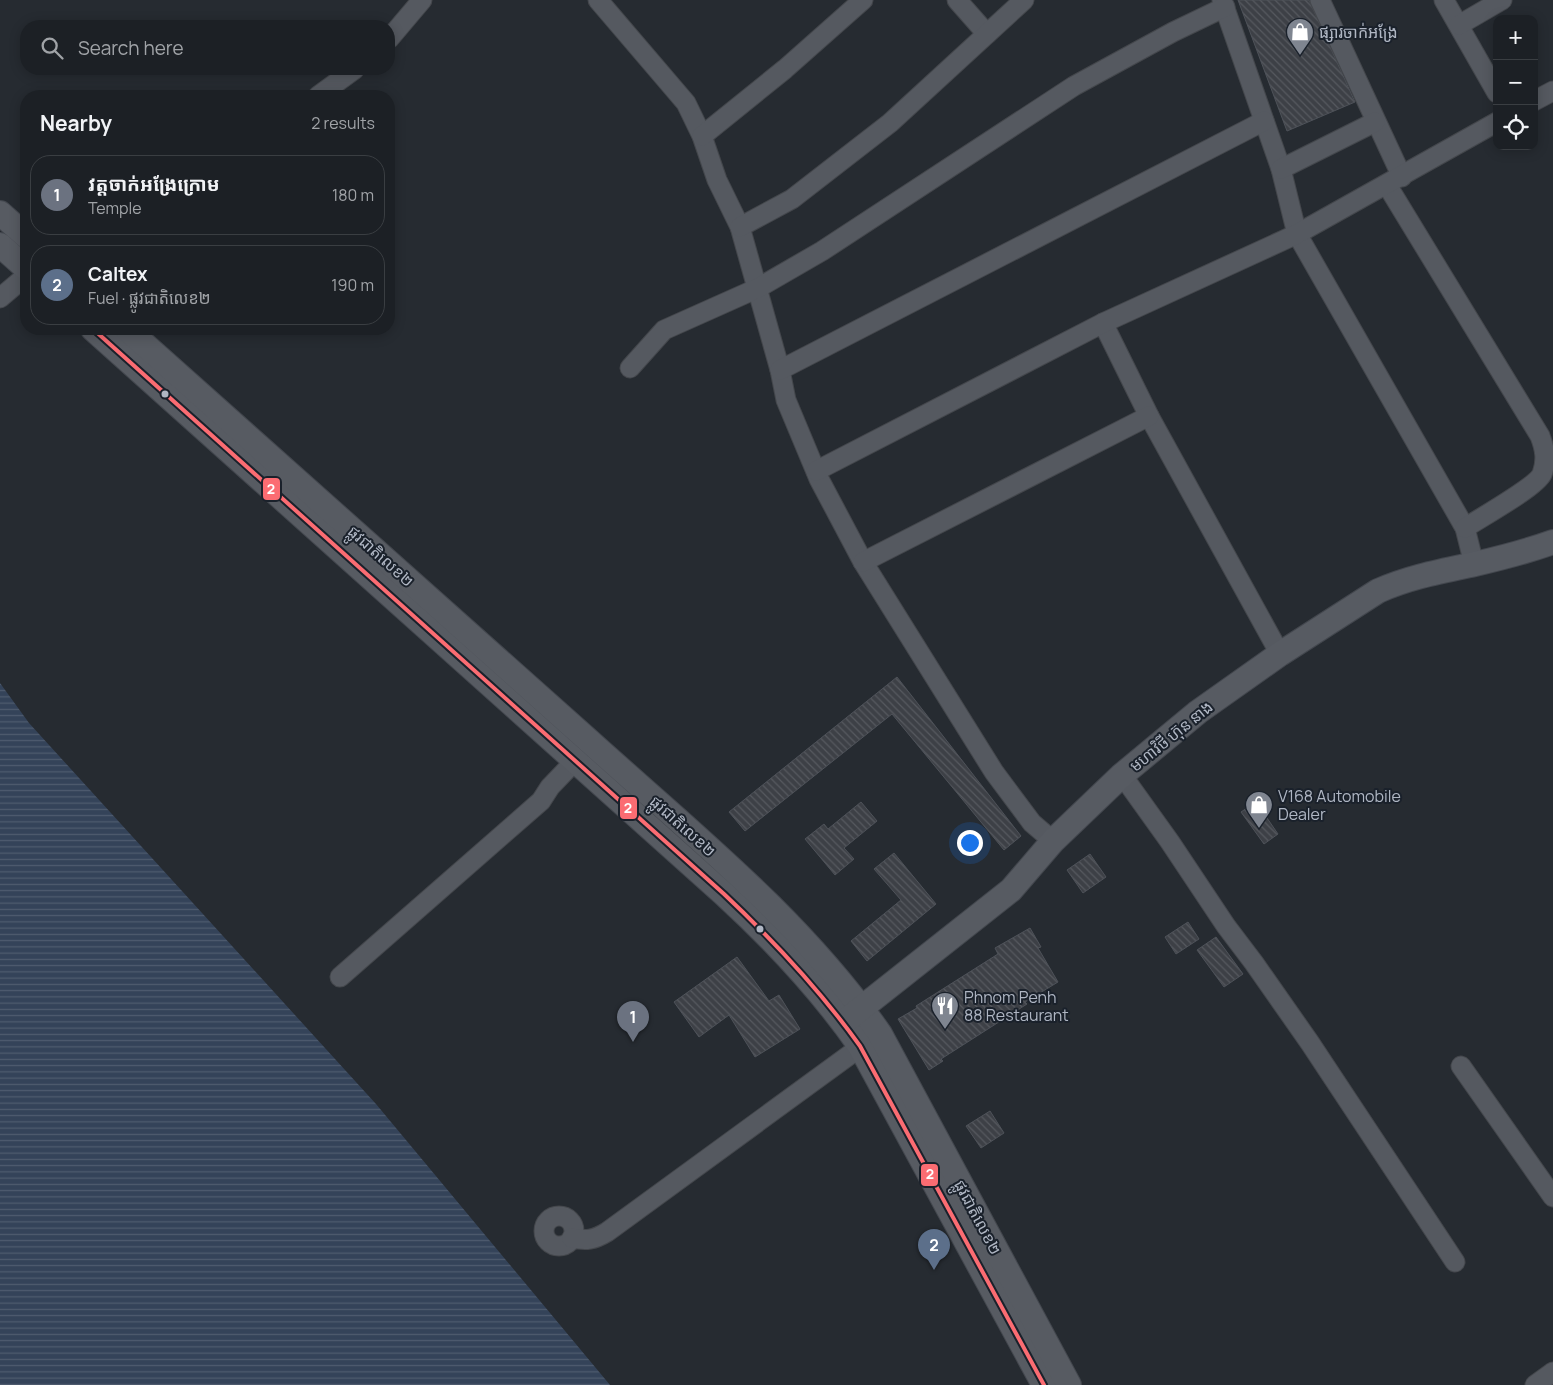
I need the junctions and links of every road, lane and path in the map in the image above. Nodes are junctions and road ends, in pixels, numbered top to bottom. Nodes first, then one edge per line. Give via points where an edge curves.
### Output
1 (422, 0) edge
2 (598, 0) edge
3 (863, 0) edge
4 (957, 0) edge
5 (1024, 0) edge
6 (1320, 0) edge
7 (1444, 0) edge
8 (1502, 0) edge
9 (1223, 4) edge
10 (1458, 25) junction
11 (395, 33) edge
12 (987, 34) junction
13 (347, 75) edge
14 (1493, 86) edge
15 (326, 90) edge
16 (1553, 91) edge
17 (1538, 99) edge
18 (1264, 121) junction
19 (1375, 122) junction
20 (1493, 124) edge
21 (702, 136) junction
22 (1281, 169) junction
23 (1394, 181) junction
24 (0, 213) edge
25 (740, 228) junction
26 (20, 231) edge
27 (1298, 234) junction
28 (0, 245) edge
29 (20, 263) edge
30 (20, 281) edge
31 (758, 288) junction
32 (0, 298) edge
33 (1103, 323) junction
34 (100, 335) edge
35 (134, 335) edge
36 (630, 368) dead end
37 (780, 370) junction
38 (1149, 416) junction
39 (816, 471) junction
40 (317, 499) junction
41 (301, 516) junction
42 (1465, 528) junction
43 (1553, 542) edge
44 (863, 562) junction
45 (1474, 564) junction
46 (449, 616) junction
47 (431, 633) junction
48 (1280, 654) junction
49 (575, 761) junction
50 (1122, 775) junction
51 (1053, 841) junction
52 (340, 977) dead end
53 (853, 1015) junction
54 (870, 1040) junction
55 (1461, 1066) dead end
56 (1553, 1198) edge
57 (572, 1238) dead end
58 (1455, 1262) dead end
59 (1553, 1372) edge
60 (1044, 1385) edge
61 (1069, 1385) edge
62 (1535, 1385) edge

1 - 11 street
2 - 21 street via 686,103
3 - 21 street
4 - 12 street
5 - 12 street
6 - 19 street
7 - 10 street
8 - 10 street
9 - 18 street
9 - 31 street via 1074,86 822,251
10 - 14 street
12 - 25 street via 890,123 792,199
13 - 15 street
16 - 17 street
18 - 22 street
18 - 37 street
19 - 22 street
19 - 23 street
20 - 23 street
21 - 25 street via 717,180
22 - 27 street
23 - 27 street
23 - 42 street via 1545,448 1546,461 1541,476 1528,488
24 - 26 main road
25 - 31 street
27 - 33 street
27 - 42 street
28 - 29 main road
30 - 32 street
31 - 36 street via 664,330
31 - 37 street
33 - 38 street
33 - 39 street
34 - 41 main road, ផ្លូវជាតិលេខ២
35 - 40 main road, ផ្លូវជាតិលេខ២
37 - 39 street via 786,400
38 - 44 street
38 - 48 street
39 - 44 street
40 - 41 main road
40 - 46 main road, ផ្លូវជាតិលេខ២
41 - 47 main road, ផ្លូវជាតិលេខ២
42 - 45 street
43 - 45 main road, មហាវិថី ហ៊ុន នាង
44 - 51 street via 994,772 1032,824
45 - 48 main road, មហាវិថី ហ៊ុន នាង via 1411,579 1378,591
46 - 47 main road
46 - 53 main road, ផ្លូវជាតិលេខ២ via 777,910 798,932
47 - 49 main road, ផ្លូវជាតិលេខ២
48 - 50 main road, មហាវិថី ហ៊ុន នាង via 1198,712
49 - 52 street via 541,801
49 - 53 main road, ផ្លូវជាតិលេខ២
50 - 51 main road, មហាវិថី ហ៊ុន នាង
50 - 58 street via 1310,1043
51 - 53 main road, មហាវិថី ហ៊ុន នាង via 1011,890
53 - 54 main road, ផ្លូវជាតិលេខ២
54 - 57 street via 598,1238 588,1241
54 - 60 main road, ផ្លូវជាតិលេខ២
54 - 61 main road, ផ្លូវជាតិលេខ២
55 - 56 street
59 - 62 street

